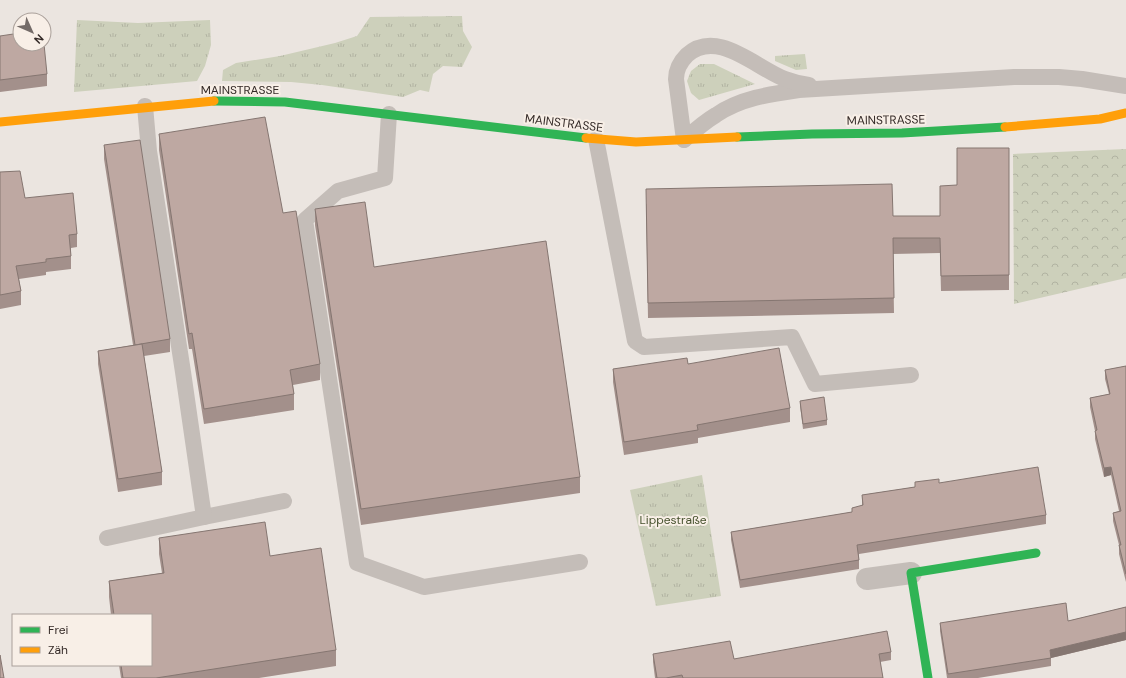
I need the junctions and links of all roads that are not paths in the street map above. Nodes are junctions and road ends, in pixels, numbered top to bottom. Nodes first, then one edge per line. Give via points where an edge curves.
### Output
1 (1126, 86) edge
2 (826, 87) junction
3 (145, 106) junction
4 (1126, 113) edge
5 (389, 114) junction
6 (0, 122) edge
7 (596, 139) junction
8 (684, 140) junction
9 (911, 375) dead end
10 (284, 501) dead end
11 (204, 517) junction
12 (107, 538) dead end
13 (1036, 553) dead end
14 (580, 562) dead end
15 (911, 573) junction
16 (867, 580) dead end
17 (928, 678) edge

1 - 2 lane via 1082,79 1014,77
2 - 8 lane via 766,95 735,104 717,114
2 - 8 lane via 784,79 724,48 702,46 685,57 676,72
3 - 5 street, MAINSTRASSE via 221,100 285,102
3 - 6 street, MAINSTRASSE
3 - 11 lane via 149,151
4 - 8 street, MAINSTRASSE via 1100,119 1050,124 902,133 834,133
5 - 7 street, MAINSTRASSE
5 - 14 lane via 385,178 338,191 305,220 357,563 424,587
7 - 8 street, MAINSTRASSE via 636,142
7 - 9 lane via 635,341 644,347 792,337 814,384
10 - 11 lane
11 - 12 lane
13 - 15 street
15 - 16 street
15 - 17 street

